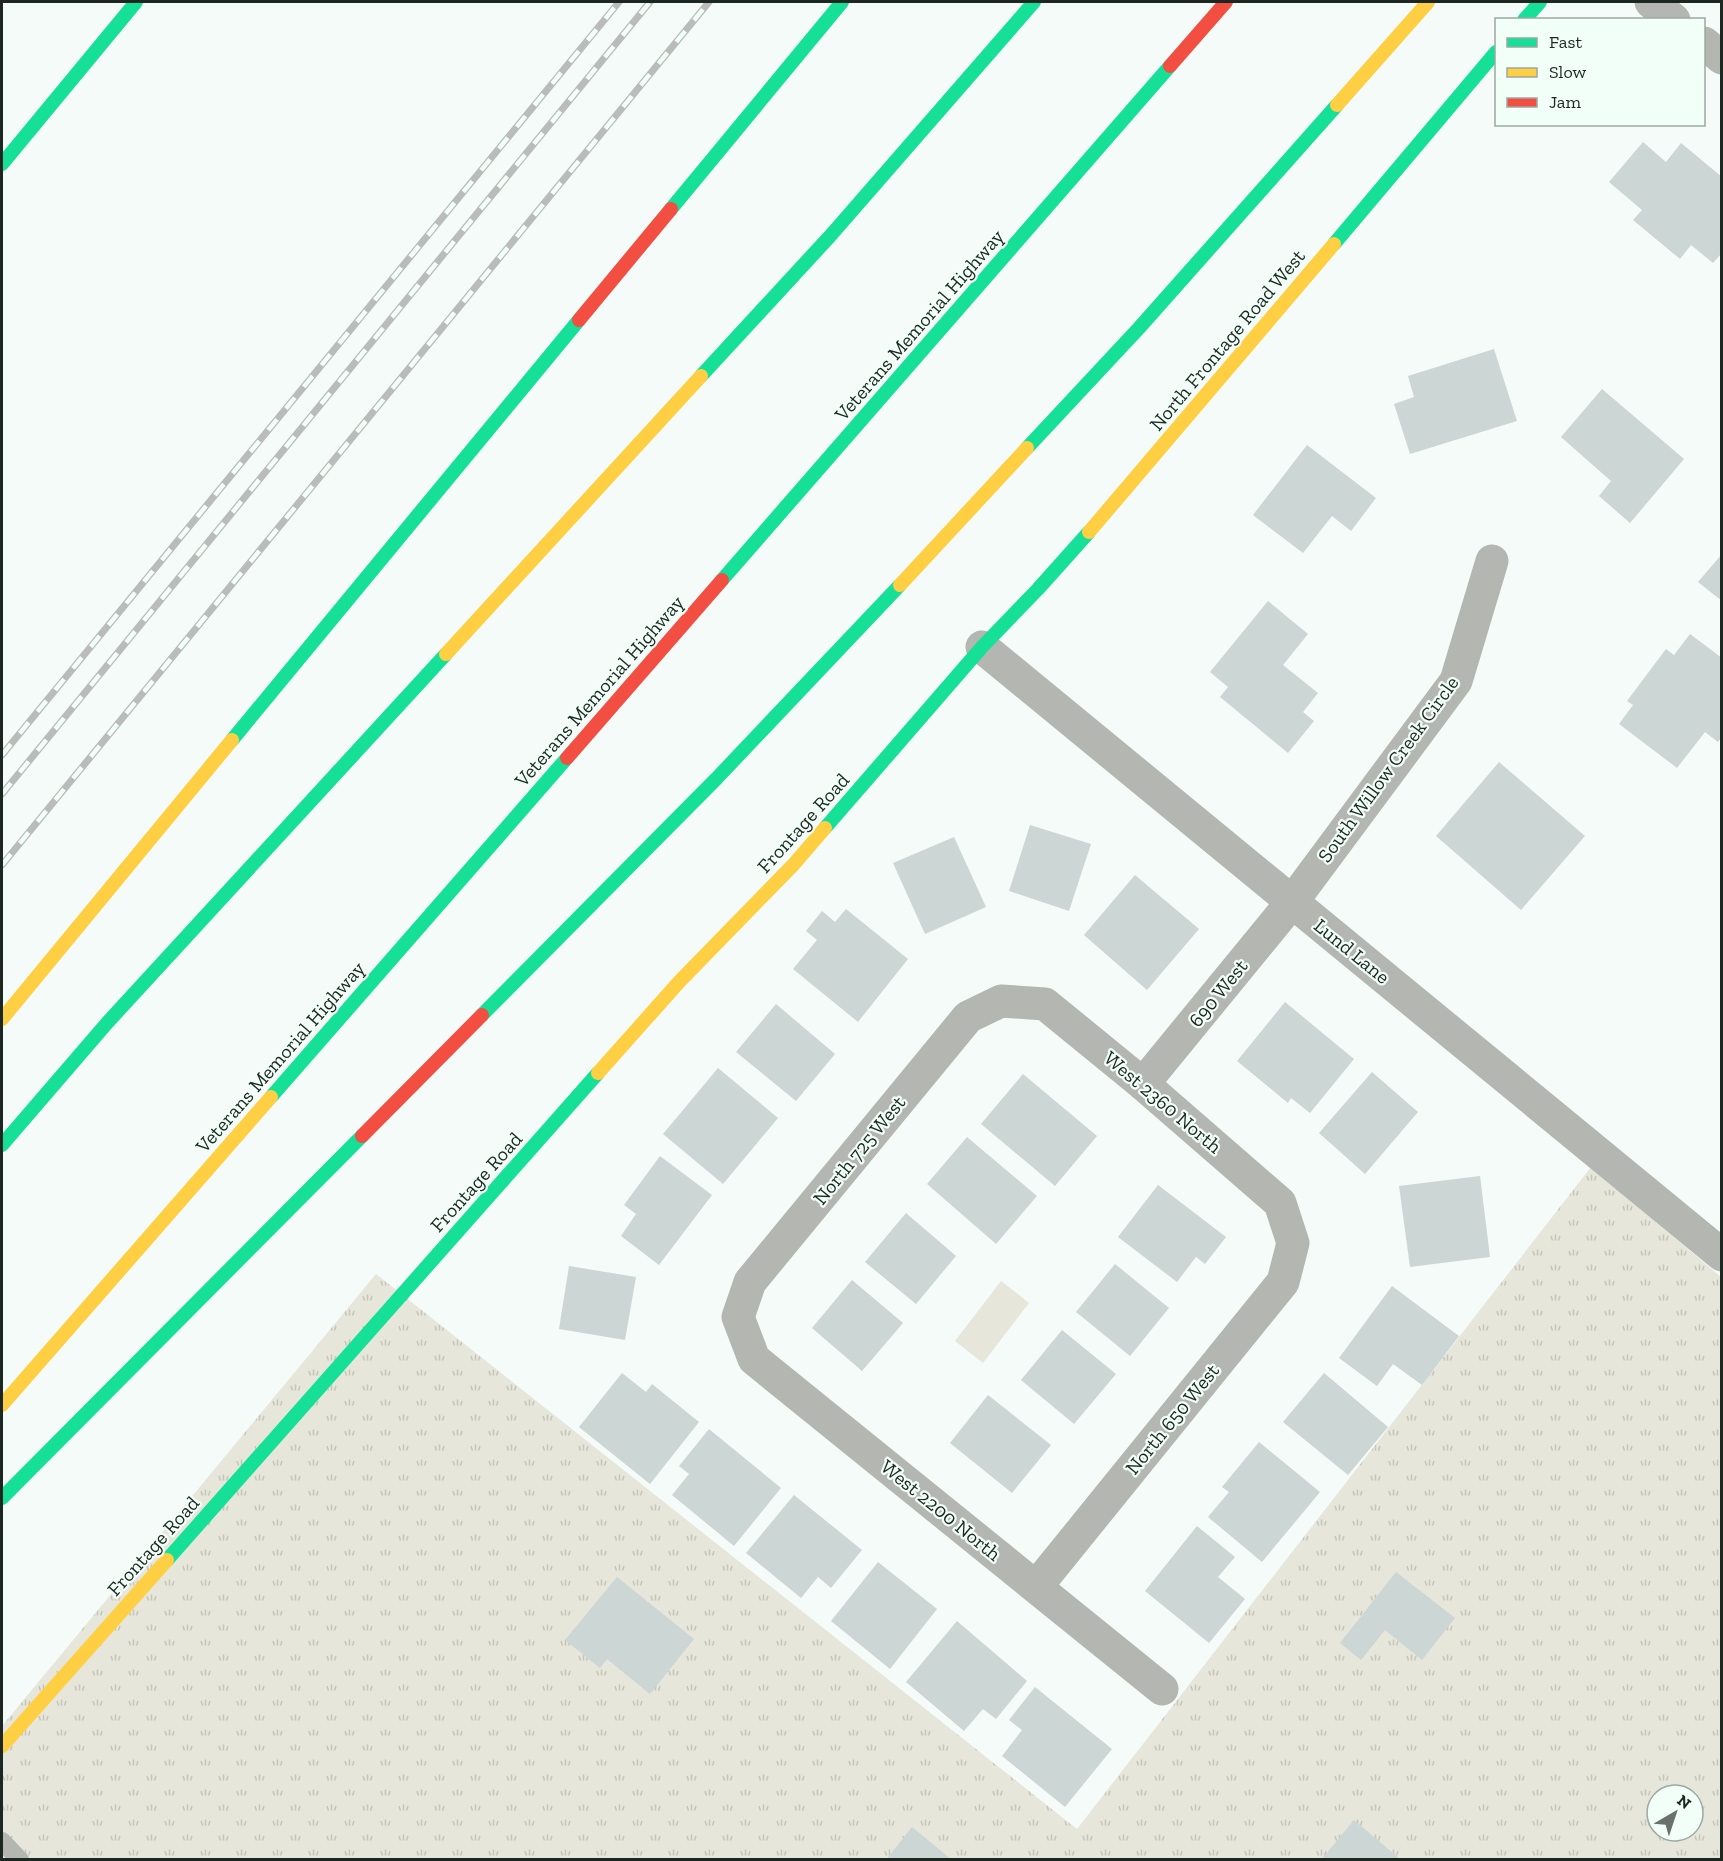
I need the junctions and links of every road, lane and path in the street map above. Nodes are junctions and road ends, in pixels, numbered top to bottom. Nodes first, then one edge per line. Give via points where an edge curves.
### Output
1 (136, 2) edge
2 (842, 2) edge
3 (1034, 2) edge
4 (1226, 2) edge
5 (1428, 2) edge
6 (1540, 2) edge
7 (1651, 2) edge
8 (1526, 18) edge
9 (1671, 18) edge
10 (1705, 44) edge
11 (1495, 54) edge
12 (1722, 58) edge
13 (2, 164) edge
14 (1492, 561) dead end
15 (982, 647) junction
16 (1292, 902) junction
17 (1001, 1000) joint
18 (2, 1019) edge
19 (1143, 1084) junction
20 (2, 1145) edge
21 (1293, 1243) joint
22 (1722, 1255) edge
23 (738, 1317) joint
24 (2, 1405) edge
25 (2, 1498) edge
26 (1036, 1587) junction
27 (1162, 1689) dead end
28 (2, 1746) edge
29 (2, 1841) edge
30 (20, 1860) edge

1 - 13 main road
2 - 18 main road
3 - 20 main road via 831,235 107,1023
4 - 24 main road, Veterans Memorial Highway
5 - 25 main road via 1139,328 844,644 700,795
6 - 8 main road
7 - 9 street
10 - 12 street
11 - 15 main road, North Frontage Road West via 1133,482
14 - 16 street, South Willow Creek Circle via 1456,681
15 - 16 street, Lund Lane
15 - 28 main road, Frontage Road via 794,864 679,982
16 - 19 street, 690 West
16 - 22 street, Lund Lane
17 - 19 street, West 2360 North via 1045,1004
17 - 23 street, North 725 West via 968,1017 750,1282
19 - 21 street, West 2360 North via 1281,1203
21 - 26 street, North 650 West via 1283,1282
23 - 26 street, West 2200 North via 754,1359
26 - 27 street, West 2200 North
29 - 30 lane

